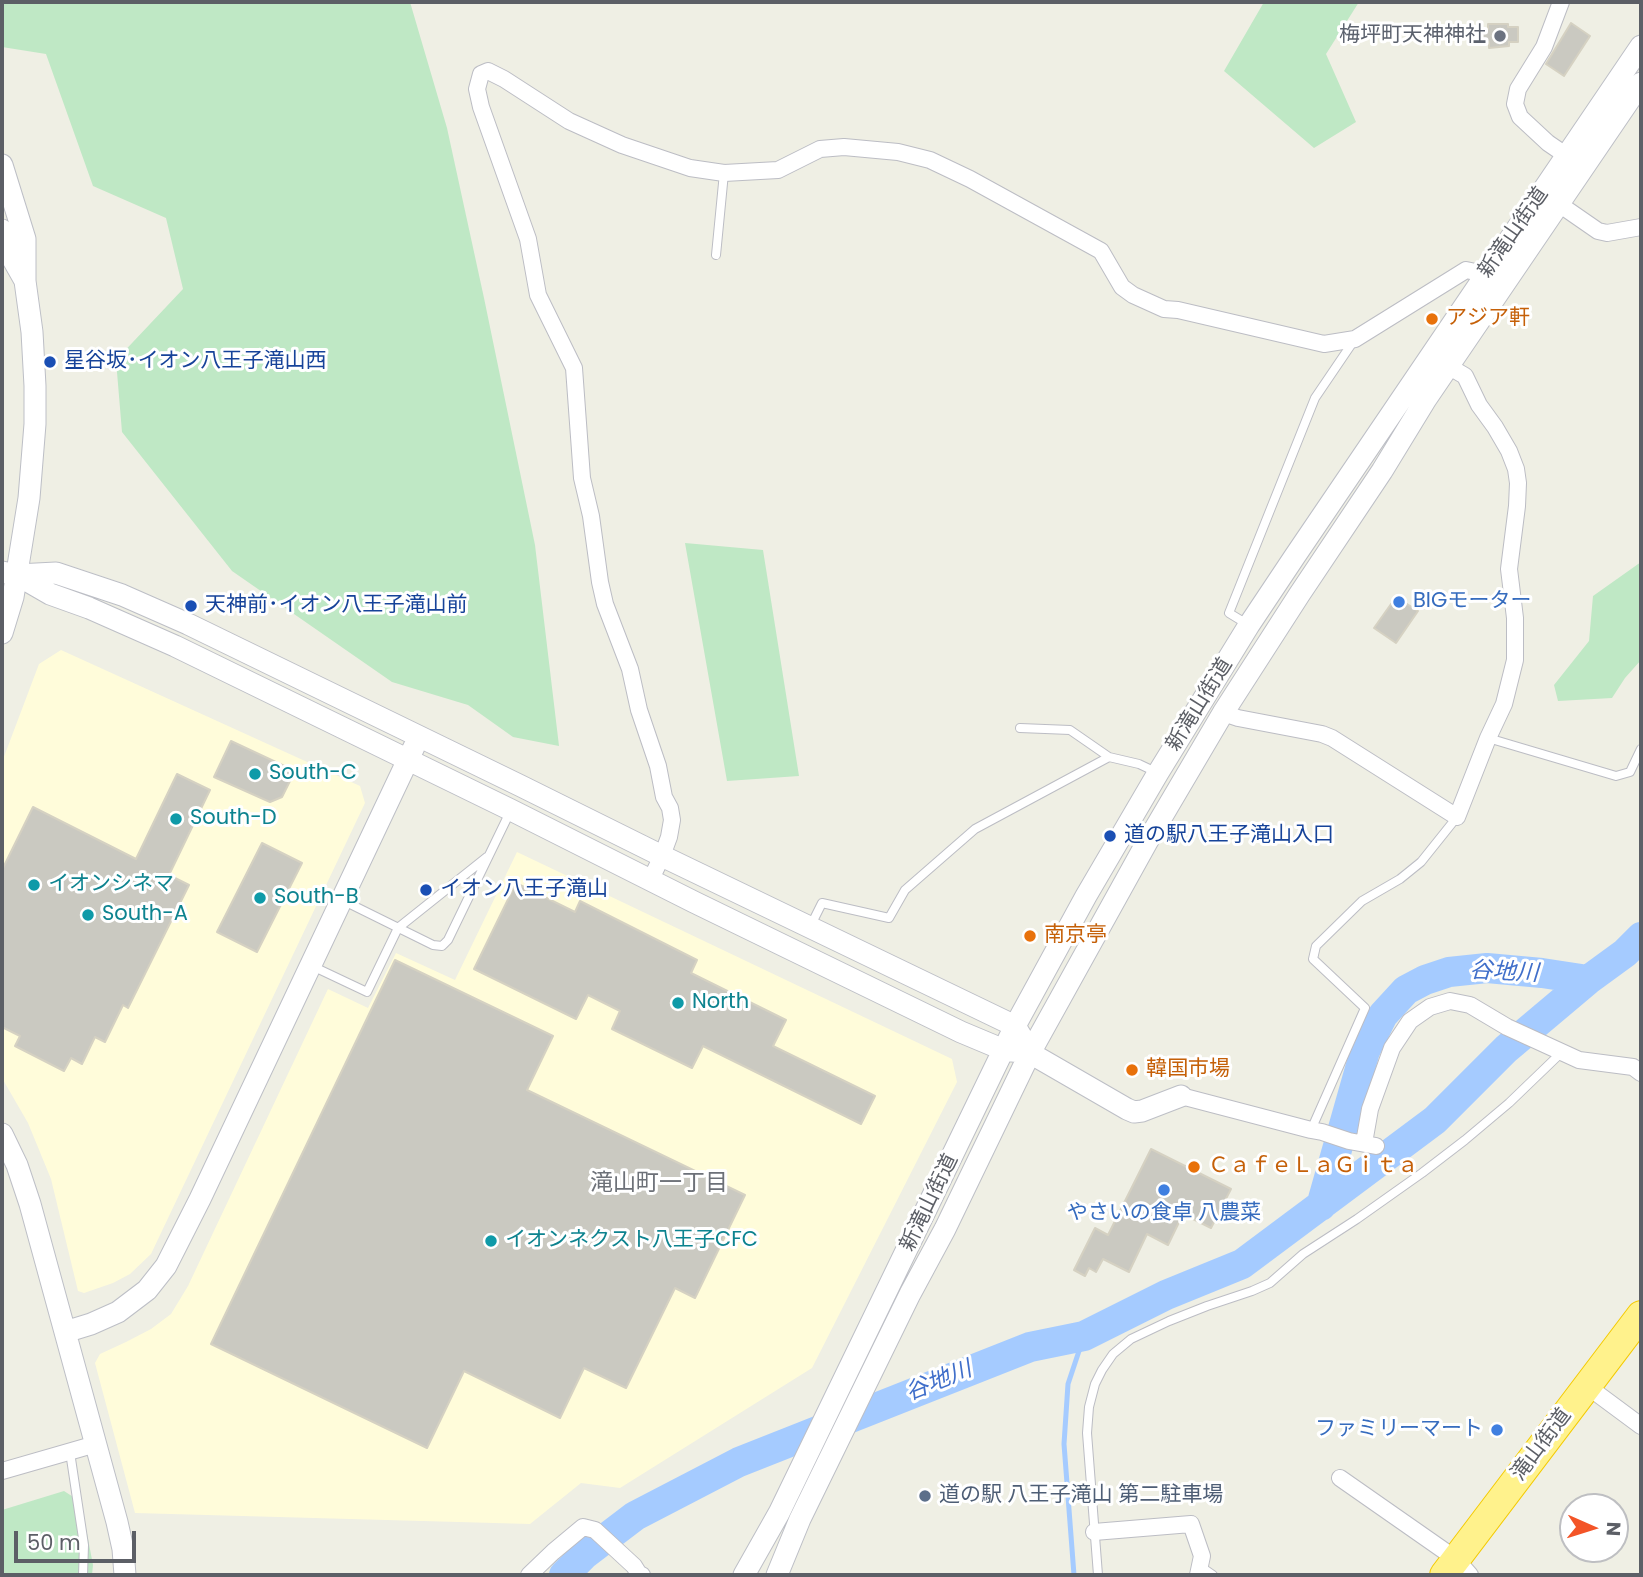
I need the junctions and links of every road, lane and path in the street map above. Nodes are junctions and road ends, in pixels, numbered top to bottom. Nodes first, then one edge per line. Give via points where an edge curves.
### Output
1 (1554, 3) edge
2 (1641, 46) edge
3 (1634, 82) edge
4 (1567, 156) junction
5 (2, 165) edge
6 (724, 173) junction
7 (1559, 204) junction
8 (1641, 227) edge
9 (2, 230) edge
10 (716, 255) dead end
11 (1485, 274) junction
12 (25, 281) junction
13 (1355, 339) junction
14 (1448, 366) junction
15 (9, 574) edge
16 (1249, 625) junction
17 (2, 633) edge
18 (1223, 713) junction
19 (1020, 728) dead end
20 (419, 736) junction
21 (1488, 738) junction
22 (1641, 749) edge
23 (1109, 757) junction
24 (408, 761) junction
25 (1158, 773) junction
26 (511, 810) junction
27 (1457, 817) junction
28 (489, 855) junction
29 (662, 856) junction
30 (650, 880) junction
31 (341, 900) junction
32 (810, 927) junction
33 (398, 928) junction
34 (310, 964) junction
35 (1015, 1027) junction
36 (1004, 1051) junction
37 (1560, 1051) junction
38 (1030, 1054) junction
39 (1641, 1073) edge
40 (1181, 1096) joint
41 (1317, 1131) junction
42 (2, 1135) edge
43 (1641, 1315) edge
44 (65, 1332) junction
45 (1587, 1386) junction
46 (1641, 1426) edge
47 (96, 1444) junction
48 (70, 1452) junction
49 (2, 1471) edge
50 (1340, 1478) dead end
51 (1094, 1532) junction
52 (631, 1570) edge
53 (1457, 1570) edge
54 (1204, 1572) edge
55 (83, 1575) edge
56 (125, 1575) edge
57 (529, 1575) edge
58 (744, 1575) edge
59 (777, 1575) edge
60 (1098, 1575) edge

1 - 4 street via 1544,47 1518,89 1515,103 1520,117
2 - 3 street, 新滝山街道
3 - 4 street, 新滝山街道
3 - 7 street, 新滝山街道
4 - 11 street, 新滝山街道
5 - 12 street via 25,239
6 - 10 lane
6 - 13 street via 778,170 820,149 844,147 930,160 1101,251 1122,287 1164,309 1324,344
6 - 29 street via 690,168 622,145 569,121 505,79 488,71 481,74 477,89 481,107 528,239 538,295 574,368 582,478 600,582 670,808 672,820
7 - 8 street via 1598,231
7 - 14 street, 新滝山街道
9 - 12 street
11 - 13 street via 1466,270
11 - 16 street, 新滝山街道
12 - 15 street via 35,424 29,498
13 - 16 lane via 1315,398 1229,613
14 - 18 street, 新滝山街道
14 - 21 street via 1465,376 1509,451 1518,482 1509,569 1516,618 1515,660 1504,704
15 - 17 street via 10,606
15 - 20 street via 56,573 122,595
15 - 24 street via 175,646
16 - 25 street, 新滝山街道
18 - 27 street via 1332,738
18 - 38 street, 新滝山街道
19 - 23 lane via 1070,730
20 - 24 street
20 - 29 street
21 - 22 lane via 1616,776 1630,772
21 - 27 street
23 - 25 lane
23 - 32 lane via 975,829 905,890 889,918 822,903
24 - 26 street
24 - 31 street
25 - 35 street, 新滝山街道
26 - 28 lane
26 - 30 street
27 - 41 lane via 1421,862 1362,901 1316,946 1312,959 1365,1008
28 - 33 lane
28 - 33 lane via 442,946
29 - 30 street
29 - 32 street
30 - 36 street
31 - 33 lane
31 - 34 street
32 - 35 street
33 - 34 lane via 367,992
34 - 44 street via 166,1266 147,1290 118,1312
35 - 36 street, 新滝山街道
35 - 38 street
36 - 38 street
36 - 58 street, 新滝山街道 via 795,1481
37 - 39 street via 1579,1060 1633,1067
37 - 41 street via 1470,1005 1450,1001 1430,1007 1410,1021 1392,1048 1363,1143
37 - 51 lane via 1465,1140 1303,1254 1270,1283 1169,1321 1131,1339 1113,1354 1095,1384 1089,1407
38 - 40 street via 1134,1112
38 - 59 street, 新滝山街道 via 909,1294
40 - 41 street
42 - 44 street via 30,1204
43 - 45 highway, 滝山街道
44 - 47 street
45 - 46 street
45 - 53 highway, 滝山街道
47 - 48 street
47 - 56 street via 123,1549
48 - 49 street
48 - 55 lane via 84,1545
50 - 53 street
51 - 54 street via 1191,1524
51 - 60 lane
52 - 57 street via 595,1530 583,1527

